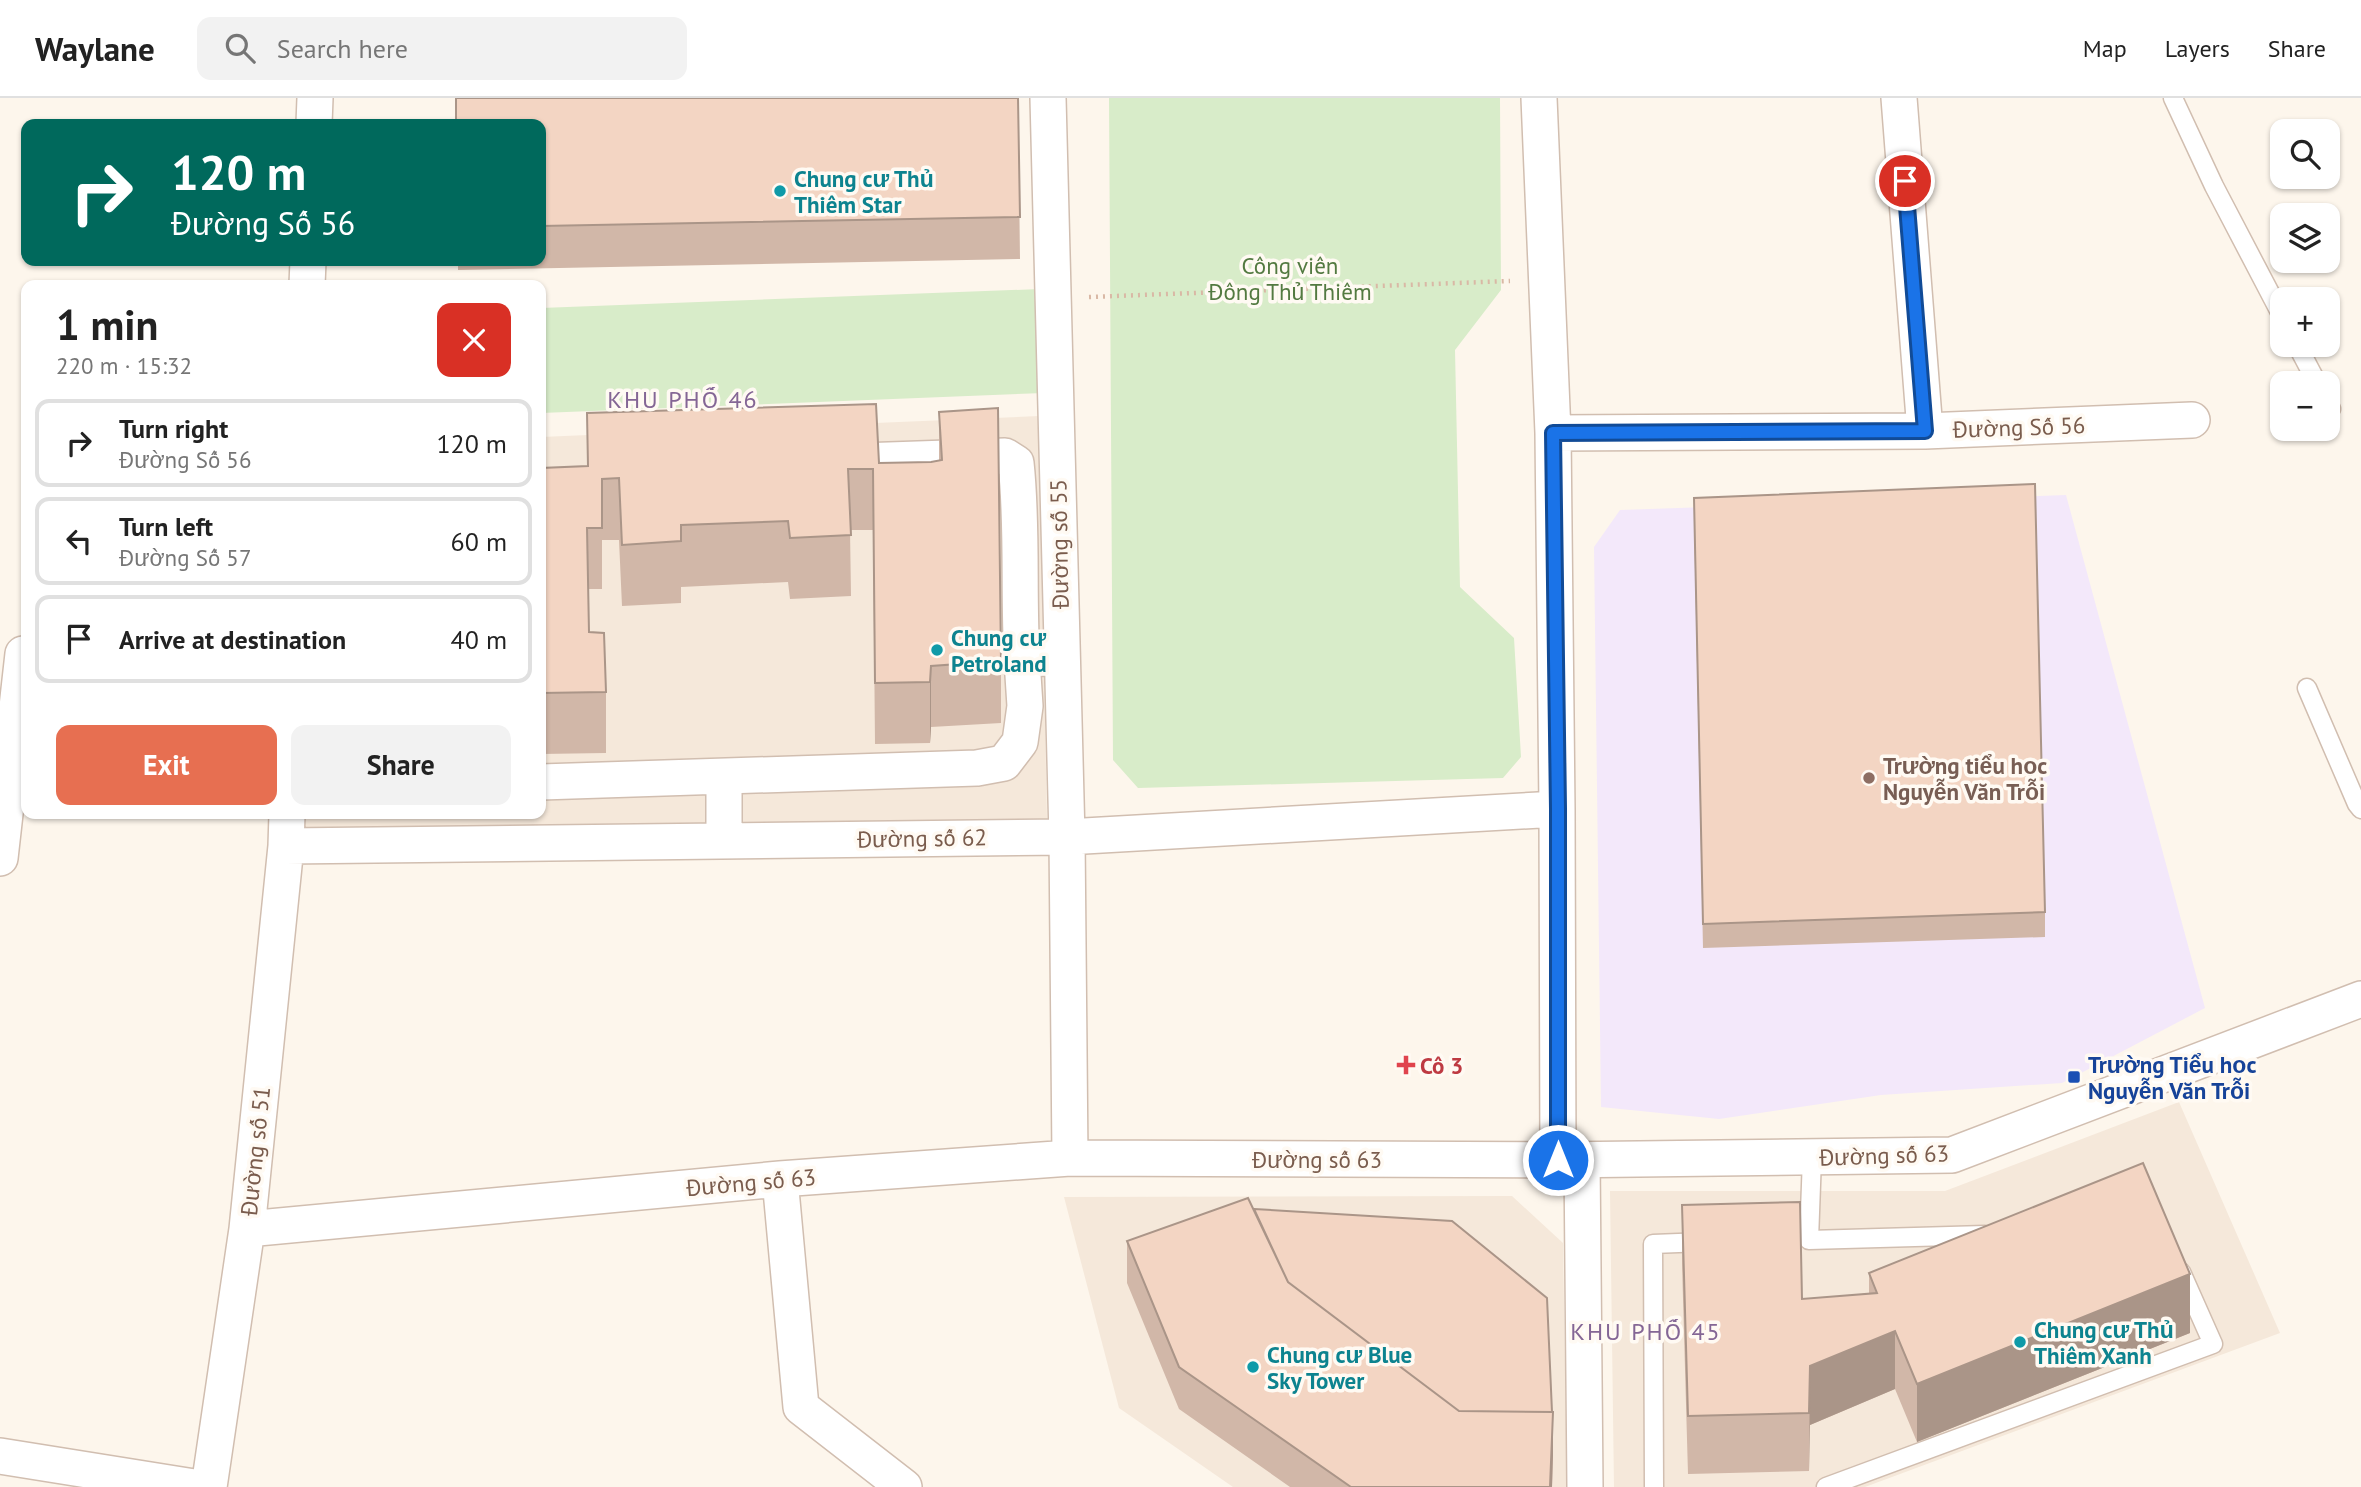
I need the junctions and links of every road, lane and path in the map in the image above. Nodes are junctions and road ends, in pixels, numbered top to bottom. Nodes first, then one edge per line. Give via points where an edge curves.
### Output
1 (315, 98) edge
2 (1048, 98) edge
3 (1539, 98) edge
4 (1899, 98) edge
5 (2173, 98) edge
6 (314, 119) edge
7 (1547, 280) junction
8 (2270, 293) edge
9 (1053, 298) junction
10 (2192, 420) dead end
11 (1925, 431) junction
12 (1553, 433) junction
13 (800, 463) edge
14 (1062, 656) junction
15 (1022, 660) junction
16 (21, 671) edge
17 (2307, 688) dead end
18 (724, 777) junction
19 (546, 782) edge
20 (1558, 809) junction
21 (2361, 809) edge
22 (287, 830) edge
23 (1067, 837) junction
24 (724, 840) junction
25 (0, 858) edge
26 (2361, 999) edge
27 (1812, 1157) junction
28 (1070, 1158) junction
29 (1570, 1159) junction
30 (780, 1179) junction
31 (247, 1229) junction
32 (1999, 1230) edge
33 (1718, 1242) edge
34 (2176, 1258) edge
35 (0, 1456) edge
36 (194, 1487) edge
37 (209, 1487) edge
38 (904, 1487) edge
39 (1585, 1487) edge
40 (1654, 1487) edge
41 (1826, 1487) edge

1 - 6 street
2 - 9 street, Đường số 55
3 - 7 street
4 - 11 street
5 - 8 lane
7 - 9 path
7 - 12 street
9 - 14 street, Đường số 55
10 - 11 street, Đường Số 56
11 - 12 street, Đường Số 56
12 - 20 street
13 - 15 street via 1005,456 1016,463
14 - 15 street
14 - 23 street, Đường số 55
15 - 18 street via 1020,742 1004,763 977,768
16 - 25 street
17 - 21 lane
18 - 19 street
18 - 24 street
20 - 23 street, Đường số 62
20 - 29 street
22 - 24 street, Đường số 62
22 - 31 street, Đường số 51
23 - 24 street, Đường số 62
23 - 28 street, Đường số 55
26 - 27 street, Đường số 63 via 1952,1155
27 - 29 street, Đường số 63
27 - 32 lane via 1802,1240 1986,1235
28 - 29 street, Đường số 63
28 - 30 street, Đường số 63
29 - 39 street
30 - 31 street, Đường số 63
30 - 38 street via 801,1407
31 - 37 street, Đường số 51
33 - 40 lane via 1653,1244
34 - 41 lane via 2213,1344
35 - 36 street

